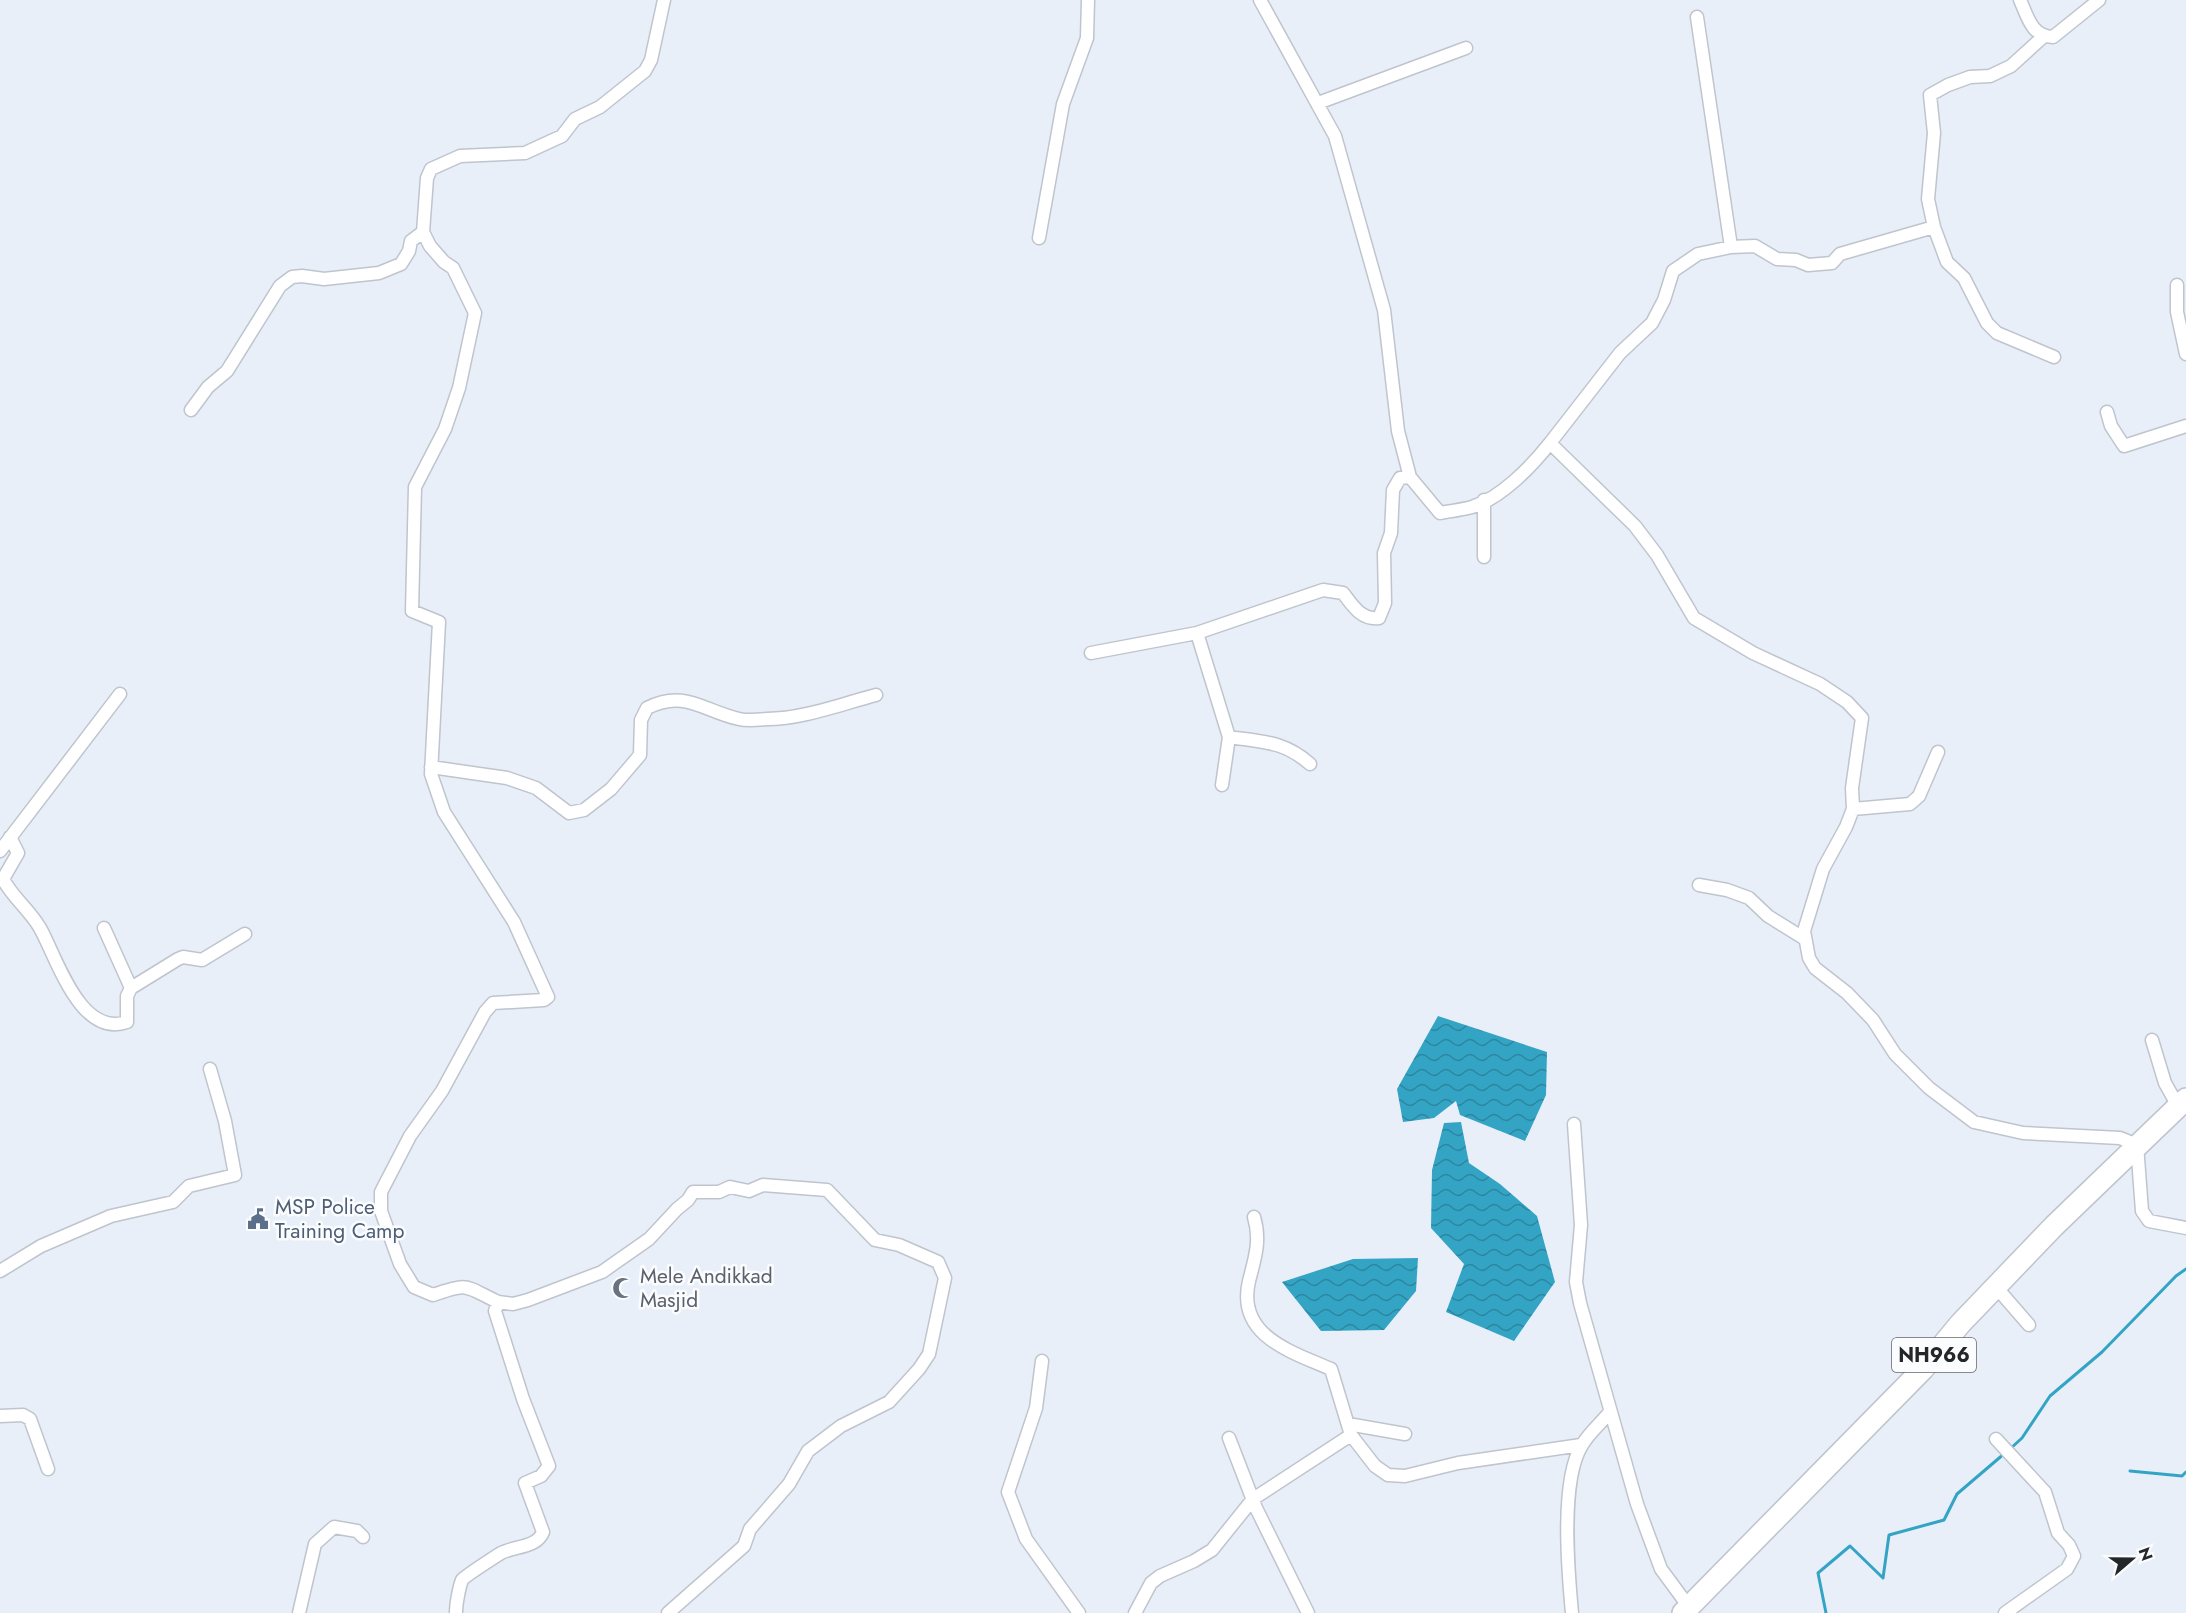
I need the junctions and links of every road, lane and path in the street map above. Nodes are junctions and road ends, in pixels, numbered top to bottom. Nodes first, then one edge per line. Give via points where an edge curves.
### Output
1 (664, 0) edge
2 (1088, 0) edge
3 (1260, 0) edge
4 (2020, 0) edge
5 (2099, 0) edge
6 (1697, 17) dead end
7 (2044, 36) junction
8 (1466, 48) dead end
9 (1318, 103) junction
10 (1934, 227) junction
11 (423, 232) junction
12 (1040, 238) dead end
13 (1731, 247) junction
14 (2177, 285) dead end
15 (2186, 354) edge
16 (2054, 357) dead end
17 (191, 411) dead end
18 (2107, 412) dead end
19 (2186, 426) edge
20 (1550, 443) junction
21 (1410, 477) junction
22 (1484, 500) junction
23 (1484, 557) dead end
24 (1197, 633) junction
25 (1091, 653) dead end
26 (120, 694) dead end
27 (876, 695) dead end
28 (1229, 736) junction
29 (1938, 752) dead end
30 (1310, 764) dead end
31 (431, 767) junction
32 (1222, 785) dead end
33 (1853, 809) junction
34 (10, 837) junction
35 (0, 851) edge
36 (1700, 885) dead end
37 (104, 928) dead end
38 (245, 934) dead end
39 (1805, 939) junction
40 (131, 988) junction
41 (2152, 1040) dead end
42 (210, 1069) dead end
43 (2182, 1102) edge
44 (1574, 1124) dead end
45 (2137, 1145) junction
46 (1254, 1217) dead end
47 (2186, 1228) edge
48 (0, 1270) edge
49 (1996, 1287) junction
50 (498, 1302) junction
51 (2029, 1325) dead end
52 (1042, 1361) dead end
53 (1609, 1413) junction
54 (0, 1416) edge
55 (1349, 1429) junction
56 (1405, 1434) dead end
57 (1229, 1438) dead end
58 (1999, 1442) dead end
59 (1581, 1445) junction
60 (48, 1469) dead end
61 (1253, 1499) junction
62 (363, 1538) dead end
63 (1686, 1610) edge
64 (299, 1613) edge
65 (456, 1613) edge
66 (668, 1613) edge
67 (1079, 1613) edge
68 (1135, 1613) edge
69 (1308, 1613) edge
70 (1572, 1613) edge
71 (2005, 1613) edge

1 - 11 street via 651,60 640,78 600,107 580,115 562,136 547,145 510,156 460,156 431,170
2 - 12 street via 1087,38 1063,104
3 - 9 street
4 - 7 street via 2033,29
5 - 7 street via 2053,37
6 - 13 street
7 - 10 street via 2011,66 1990,76 1970,77 1947,85 1930,96 1934,133 1928,199
8 - 9 street
9 - 21 street via 1335,136 1384,310 1398,431
10 - 13 street via 1840,254 1832,263 1816,265 1778,259 1755,246
10 - 16 street via 1947,262 1964,278 1987,323 1997,333
11 - 17 street via 411,241 400,264 379,273 324,279 292,277 280,286 227,370 208,387
11 - 31 street via 430,246 453,268 475,313 459,388 445,429 415,487 412,611 439,622
13 - 20 street via 1698,254 1673,271 1652,323 1620,353
14 - 15 street via 2177,312
18 - 19 street via 2124,446
20 - 22 street via 1534,464
20 - 33 street via 1635,526 1694,618 1753,653 1820,684 1862,718 1852,788
21 - 22 street via 1440,513 1473,507
21 - 24 street via 1400,478 1393,490 1391,533 1383,553 1386,603 1378,618 1370,619 1358,612 1342,593 1323,590
22 - 23 street
24 - 25 street
24 - 28 street
26 - 34 street
27 - 31 street via 770,719 740,719 673,698 655,704 647,708 642,720 640,754 611,789 584,810 569,813 536,788 507,778
28 - 30 street via 1281,744
28 - 32 street
29 - 33 street via 1919,796 1910,804
31 - 50 street via 444,812 514,922 548,997 492,1004 485,1012 442,1091 410,1136 381,1192 381,1211 400,1264 414,1287 433,1295 461,1285 470,1286
33 - 39 street via 1823,868 1804,930
34 - 35 street
34 - 40 street via 18,853 3,879 40,927 72,992 92,1017 102,1023 127,1022 127,996
36 - 39 street via 1749,898 1768,916
37 - 40 street
38 - 40 street via 202,960 178,959
39 - 45 street via 1815,968 1873,1020 1895,1054 1929,1088 1974,1122 2023,1133 2120,1138
41 - 43 street via 2165,1083
42 - 48 street via 235,1175 189,1186 173,1202 111,1216 41,1246
43 - 45 highway, NH966
44 - 53 street via 1581,1225 1576,1282
45 - 47 street via 2142,1211 2149,1221
45 - 49 highway, NH966
46 - 55 street via 1258,1245 1248,1286 1249,1312 1263,1335 1287,1352 1331,1369
49 - 51 street
49 - 63 highway, NH966 via 1923,1369
50 - 65 street via 495,1311 523,1399 548,1460 549,1466 541,1476 525,1484 543,1532 529,1544 502,1553 468,1573 462,1581
50 - 66 street via 528,1300 602,1272 650,1239 693,1192 719,1192 730,1187 749,1191 764,1185 827,1190 875,1240 899,1245 938,1262 945,1278 929,1354 918,1369 889,1402 841,1426 808,1451 789,1484 750,1529 744,1546
52 - 67 street via 1036,1408 1008,1492 1026,1539
53 - 59 street
53 - 63 street via 1661,1569
54 - 60 street via 23,1415 30,1419
55 - 56 street
55 - 59 street via 1388,1475 1405,1476 1458,1463
55 - 61 street
57 - 61 street
58 - 71 street via 2045,1492 2058,1533 2074,1556 2067,1569
59 - 70 street via 1570,1484
61 - 68 street via 1212,1550 1151,1583
61 - 69 street
62 - 64 street via 357,1531 333,1527 315,1544

